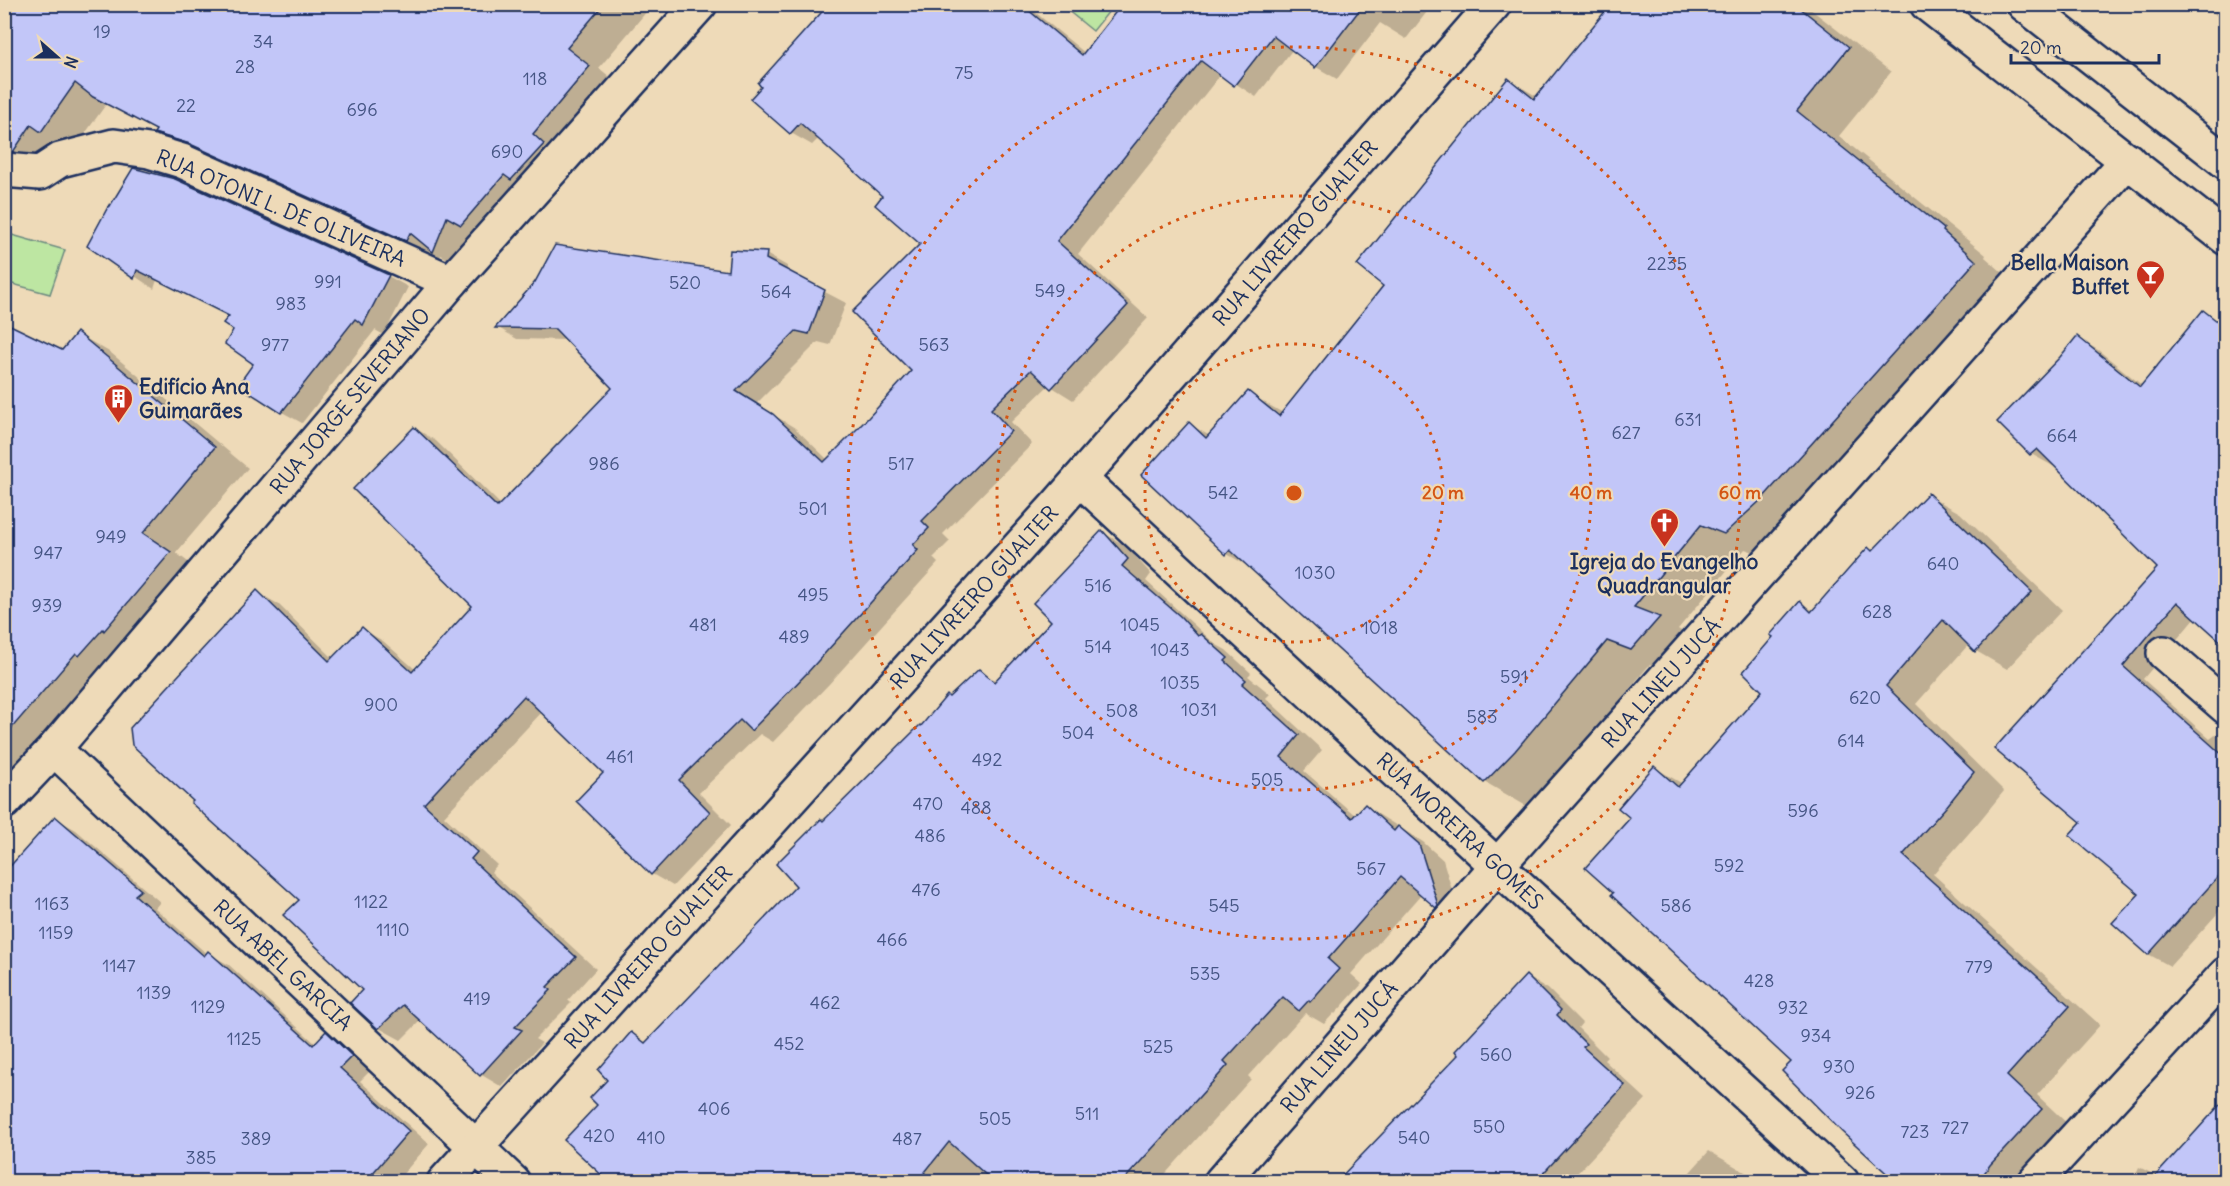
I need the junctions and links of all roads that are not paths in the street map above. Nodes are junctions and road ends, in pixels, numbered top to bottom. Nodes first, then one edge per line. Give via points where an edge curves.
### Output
1 (700, 4) edge
2 (1494, 4) edge
3 (1927, 4) edge
4 (2024, 4) edge
5 (2128, 160) junction
6 (2226, 162) edge
7 (4, 170) edge
8 (2226, 237) edge
9 (451, 282) junction
10 (1080, 479) junction
11 (2164, 653) dead end
12 (2226, 707) edge
13 (54, 749) junction
14 (4, 802) edge
15 (1497, 866) junction
16 (2226, 975) edge
17 (476, 1147) junction
18 (444, 1182) edge
19 (513, 1182) edge
20 (1221, 1182) edge
21 (1842, 1182) edge
22 (2035, 1182) edge

1 - 9 street, RUA JORGE SEVERIANO
2 - 10 street, RUA LIVREIRO GUALTER
3 - 5 street
4 - 6 street
5 - 8 street
5 - 15 street, RUA LINEU JUCÁ
7 - 9 street, RUA OTONI L. DE OLIVEIRA via 40,173 60,160 114,146 149,151 182,161
9 - 13 street, RUA JORGE SEVERIANO
10 - 15 street, RUA MOREIRA GOMES
10 - 17 street, RUA LIVREIRO GUALTER
11 - 12 street
13 - 14 street, RUA JORGE SEVERIANO
13 - 17 street, RUA ABEL GARCIA
15 - 20 street, RUA LINEU JUCÁ
15 - 21 street, RUA MOREIRA GOMES
16 - 22 street
17 - 18 street, RUA LIVREIRO GUALTER
17 - 19 street, RUA ABEL GARCIA

